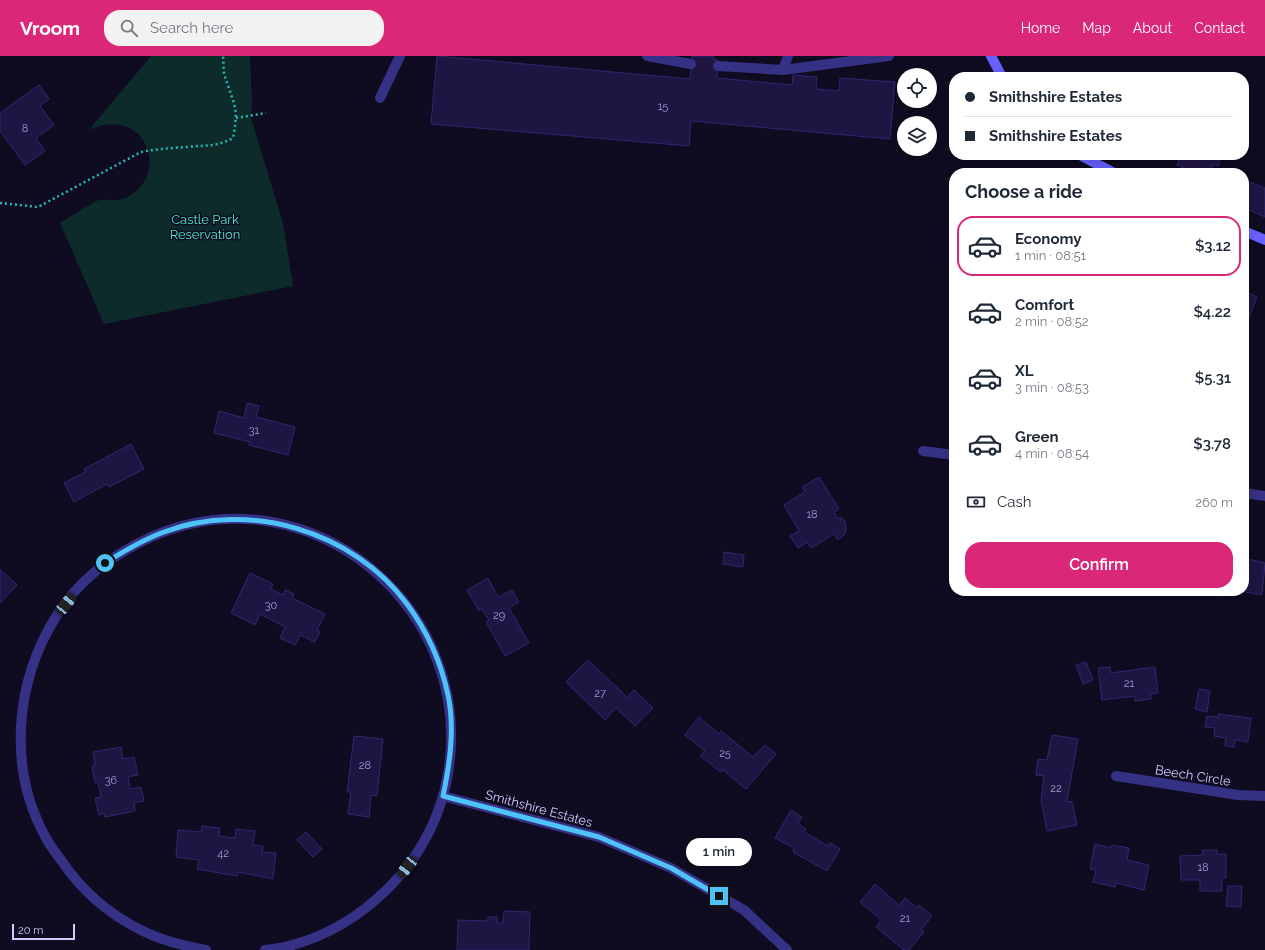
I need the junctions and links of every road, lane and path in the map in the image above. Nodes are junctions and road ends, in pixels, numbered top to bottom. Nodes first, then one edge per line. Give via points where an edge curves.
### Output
1 (223, 56) edge
2 (400, 56) edge
3 (647, 56) edge
4 (788, 56) edge
5 (889, 56) edge
6 (990, 56) edge
7 (841, 59) edge
8 (691, 64) dead end
9 (718, 66) dead end
10 (783, 70) junction
11 (999, 72) edge
12 (380, 98) dead end
13 (266, 113) dead end
14 (236, 118) junction
15 (1089, 160) edge
16 (1105, 168) edge
17 (0, 203) edge
18 (1249, 233) edge
19 (1265, 240) edge
20 (923, 451) dead end
21 (949, 454) edge
22 (1249, 494) edge
23 (1265, 496) edge
24 (1116, 776) dead end
25 (443, 796) junction
26 (1265, 796) edge
27 (206, 950) edge
28 (265, 950) edge
29 (787, 950) edge

1 - 14 path via 224,74 234,103
2 - 12 street
3 - 8 street
4 - 10 street
5 - 7 street
6 - 11 main road
7 - 10 street
9 - 10 street
13 - 14 path
14 - 17 path via 233,138 223,143 141,152 38,207
15 - 16 main road
18 - 19 main road
20 - 21 street
22 - 23 street
24 - 26 street, Beech Circle via 1238,795
25 - 27 street via 450,763 452,729 448,696 439,663 425,632 407,604 384,579 358,558 329,540 297,528 264,521 230,519 197,523 164,532 133,545 80,586 59,612 42,641 29,673 22,706 20,740 24,774 32,807 46,839 87,893 114,914 143,931 175,944
25 - 28 street via 431,828 414,858 393,884 368,907 340,926 308,940
25 - 29 street, Smithshire Estates via 599,837 671,868 744,910

